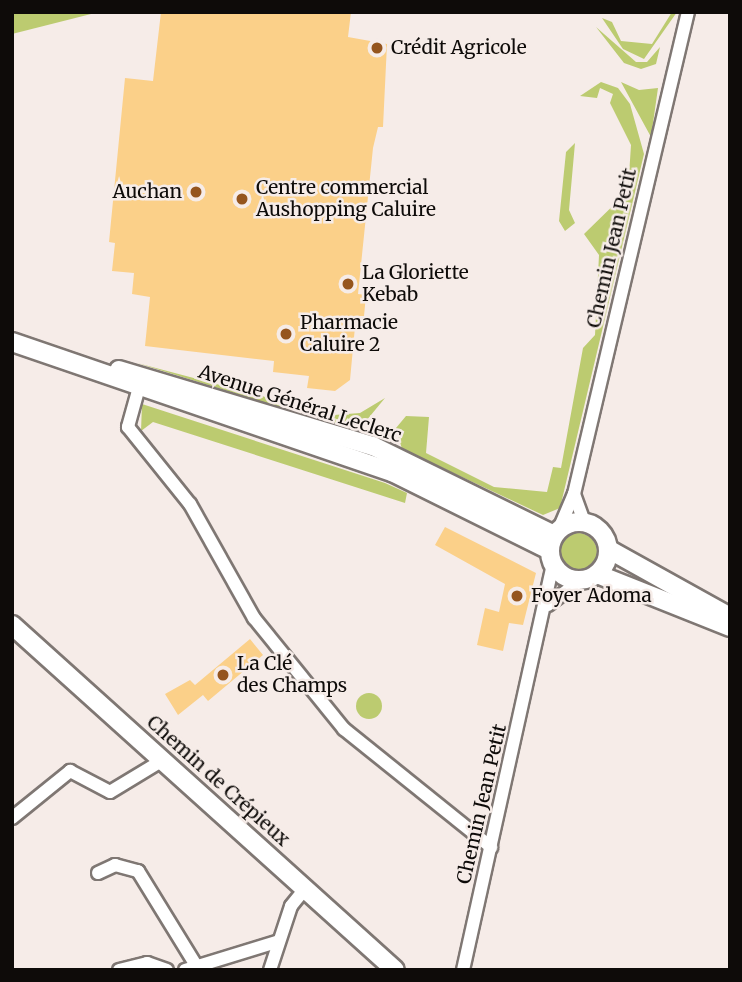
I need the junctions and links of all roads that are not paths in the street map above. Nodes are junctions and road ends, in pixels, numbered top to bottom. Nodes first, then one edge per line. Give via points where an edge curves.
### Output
1 (688, 12) edge
2 (16, 344) edge
3 (140, 382) junction
4 (574, 494) junction
5 (584, 522) junction
6 (554, 545) junction
7 (608, 549) junction
8 (589, 577) junction
9 (548, 606) junction
10 (730, 617) edge
11 (12, 625) edge
12 (730, 627) edge
13 (163, 760) junction
14 (12, 818) edge
15 (491, 847) junction
16 (98, 873) dead end
17 (305, 888) junction
18 (279, 941) junction
19 (146, 966) edge
20 (191, 968) edge
21 (118, 970) edge
22 (167, 970) edge
23 (270, 970) edge
24 (395, 970) edge
25 (463, 970) edge

1 - 4 street, Chemin Jean Petit
2 - 3 main road, Avenue Général Leclerc
3 - 6 main road, Avenue Général Leclerc via 392,472
3 - 15 street via 128,427 190,504 254,618 344,729
4 - 5 street
4 - 6 street, Chemin Jean Petit
5 - 6 main road
5 - 7 main road via 599,530
6 - 8 main road, Avenue Général Leclerc
6 - 9 street, Chemin Jean Petit
7 - 8 main road
7 - 10 main road
8 - 9 street
8 - 12 main road
9 - 15 street, Chemin Jean Petit
11 - 13 main road, Chemin de Crépieux
13 - 14 street via 110,792 70,771
13 - 17 main road, Chemin de Crépieux
15 - 25 street, Chemin Jean Petit
16 - 20 street via 114,864 138,871
17 - 18 street via 291,906
17 - 24 main road, Chemin de Crépieux
18 - 20 street
18 - 23 street
19 - 21 street
19 - 22 street

